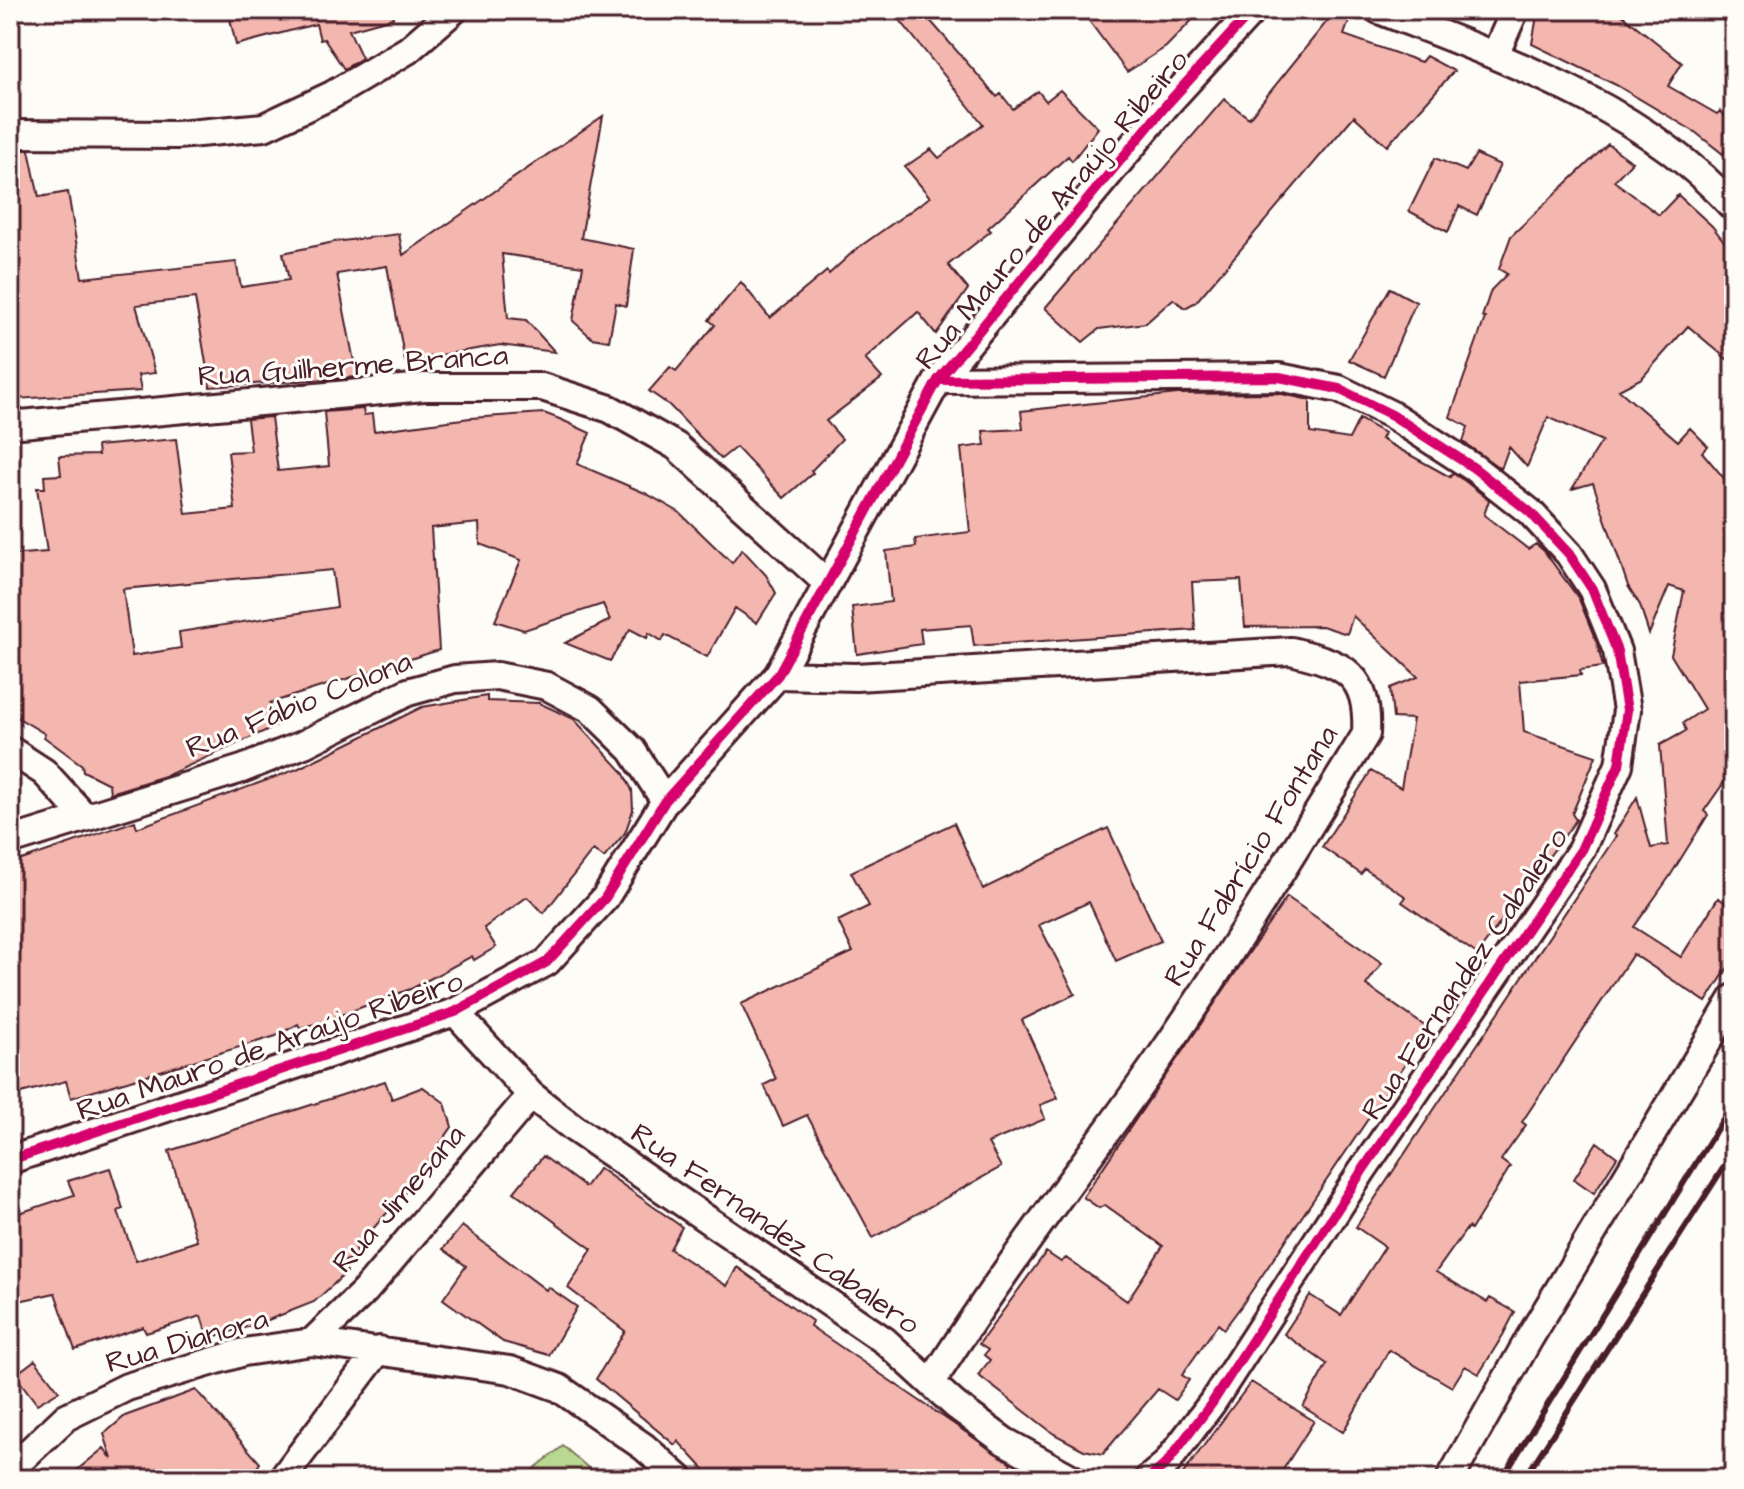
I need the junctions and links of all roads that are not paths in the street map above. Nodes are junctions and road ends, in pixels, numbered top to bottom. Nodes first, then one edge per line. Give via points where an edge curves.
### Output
1 (454, 10) edge
2 (1253, 10) edge
3 (1379, 10) edge
4 (1515, 10) edge
5 (1495, 55) junction
6 (10, 134) edge
7 (1734, 208) edge
8 (938, 380) junction
9 (10, 425) edge
10 (827, 583) junction
11 (778, 675) junction
12 (10, 750) edge
13 (665, 801) junction
14 (85, 817) junction
15 (10, 841) edge
16 (1734, 998) edge
17 (455, 1012) junction
18 (531, 1095) junction
19 (10, 1160) edge
20 (312, 1342) junction
21 (379, 1350) junction
22 (932, 1382) junction
23 (10, 1470) edge
24 (282, 1479) edge
25 (680, 1479) edge
26 (1073, 1479) edge
27 (1148, 1479) edge
28 (1450, 1479) edge

1 - 6 street via 408,50 264,127 177,135
2 - 8 street, Rua Mauro de Araújo Ribeiro via 1167,104
3 - 5 street
4 - 5 street
5 - 7 street via 1587,98 1662,145
8 - 10 street, Rua Mauro de Araújo Ribeiro
8 - 27 street, Rua Fernandez Cabalero via 1279,377 1339,389 1392,415 1530,512 1569,554 1592,589 1617,651 1627,710 1619,765 1581,850 1212,1403 1166,1464
9 - 10 street, Rua Guilherme Branca via 424,387 542,387 610,409 676,446
10 - 11 street, Rua Mauro de Araújo Ribeiro
11 - 13 street, Rua Mauro de Araújo Ribeiro
11 - 22 street, Rua Fabrício Fontana via 856,677 1291,651 1331,661 1357,679 1367,705 1366,734 1261,904
12 - 14 street via 44,772
13 - 14 street, Rua Fábio Colona via 632,750 590,709 547,686 497,676 455,679 408,692 242,769
13 - 17 street, Rua Mauro de Araújo Ribeiro via 605,898 547,962
14 - 15 street, Rua Fábio Colona
16 - 28 street
17 - 18 street, Rua Fernandez Cabalero
17 - 19 street, Rua Mauro de Araújo Ribeiro
18 - 20 street, Rua Jimesana via 365,1291
18 - 22 street, Rua Fernandez Cabalero via 885,1341
20 - 21 street, Rua Dianora
20 - 23 street, Rua Dianora via 244,1352 127,1387 66,1417
21 - 24 street
21 - 25 street, Rua Dianora via 510,1370 559,1388
22 - 26 street, Rua Fernandez Cabalero via 1004,1441

